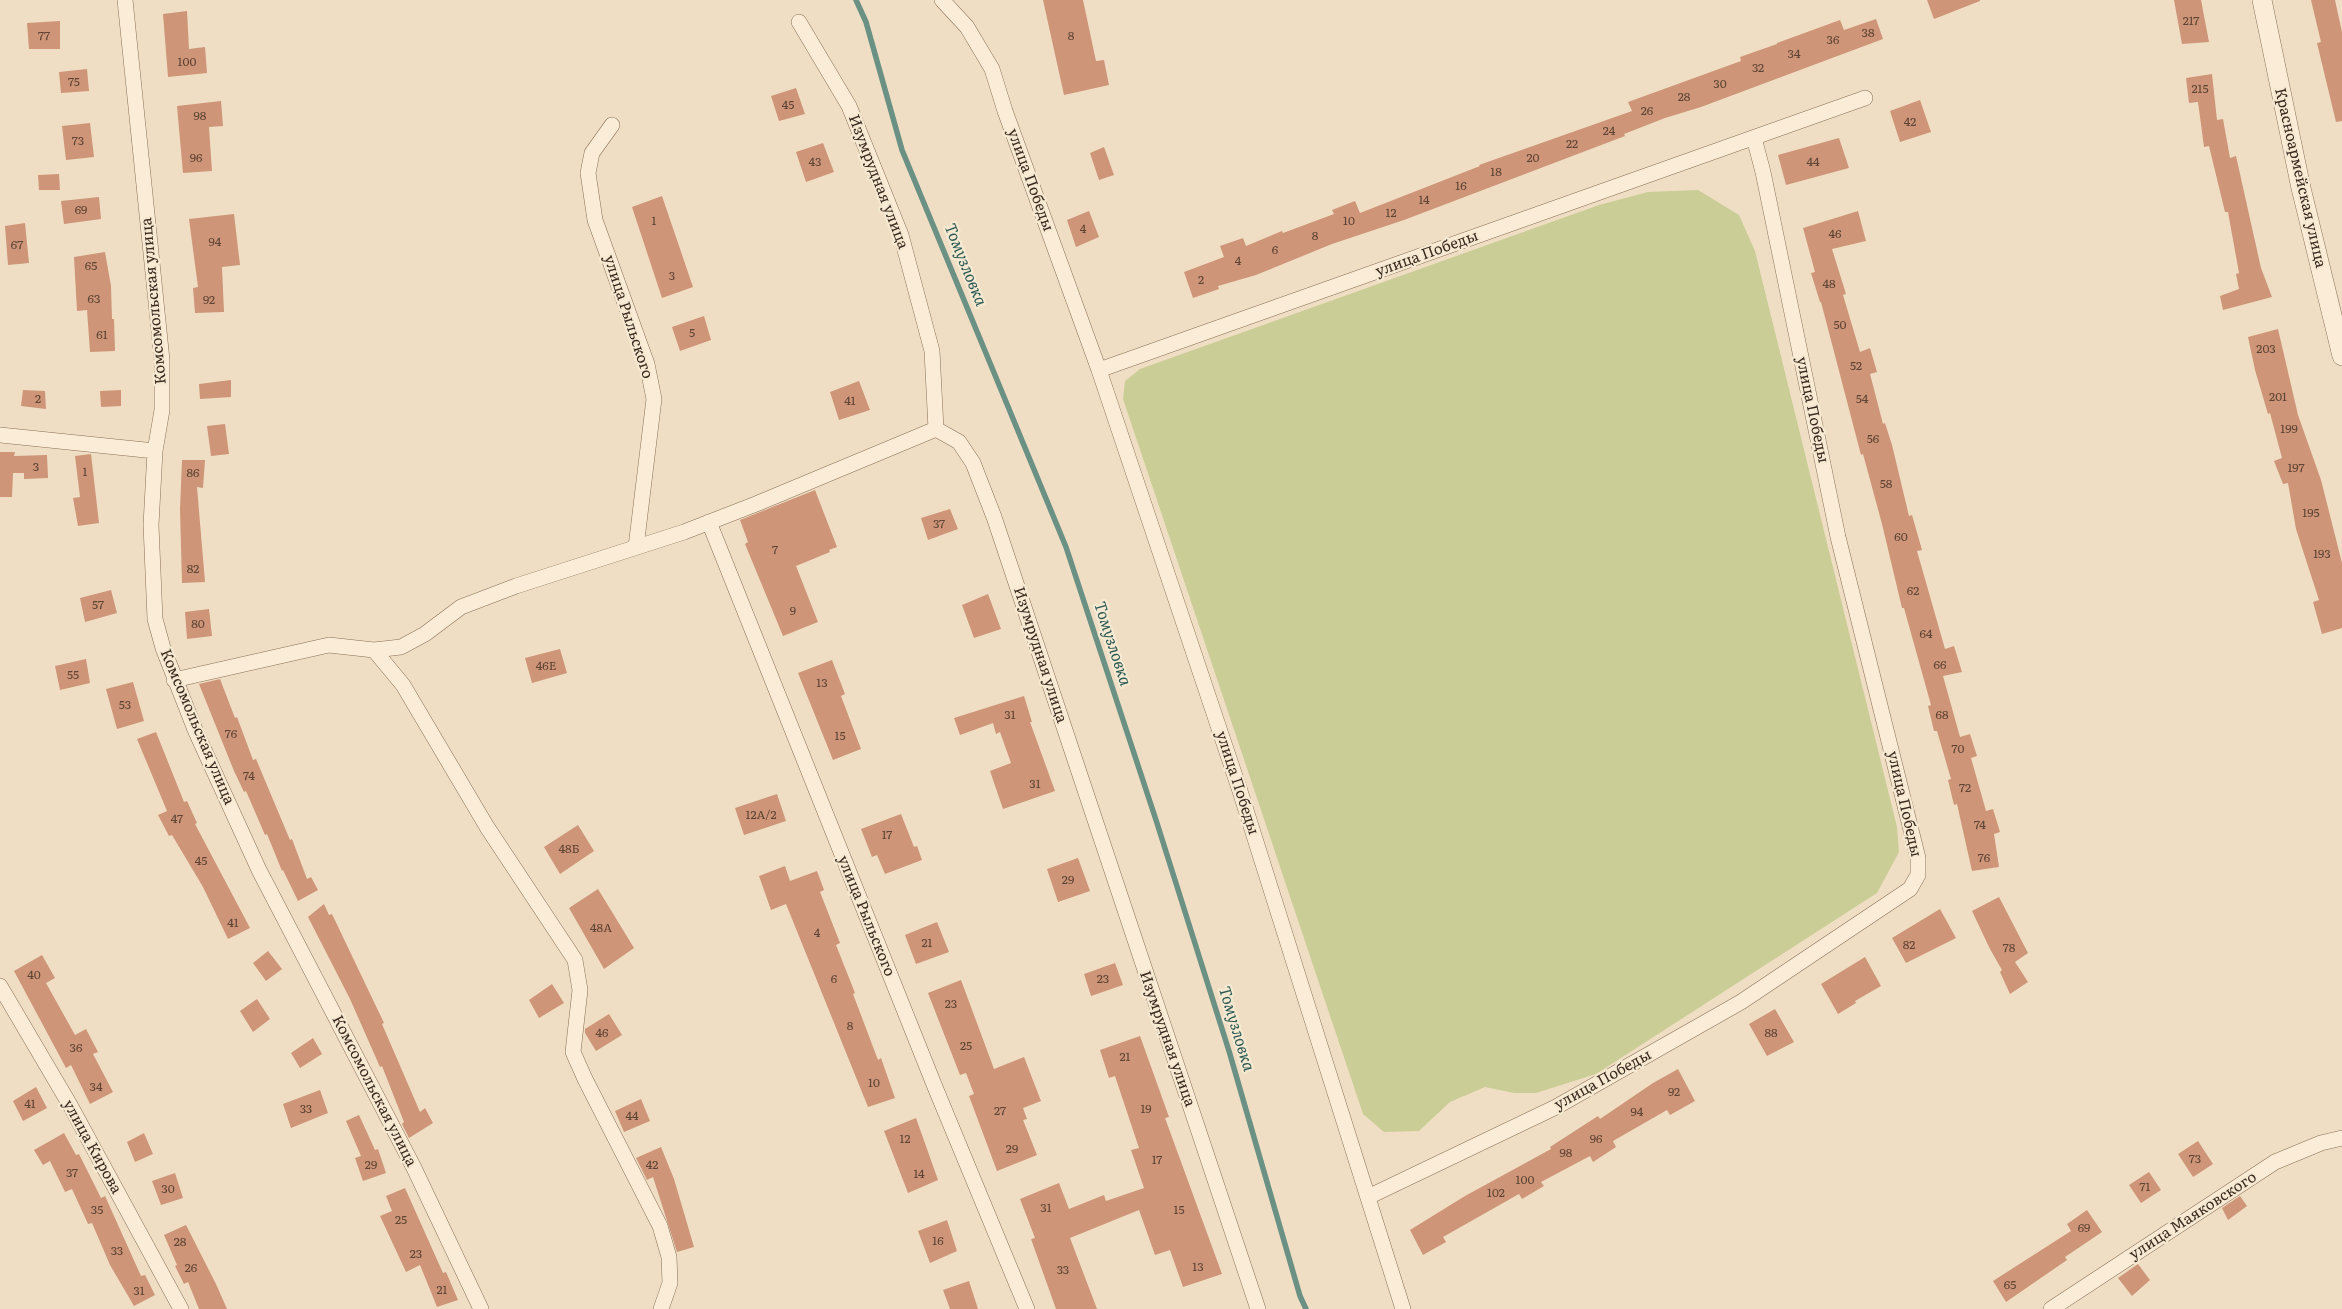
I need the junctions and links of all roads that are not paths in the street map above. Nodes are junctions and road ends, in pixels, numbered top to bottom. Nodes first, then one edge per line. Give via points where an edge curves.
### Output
1 (125, 0) edge
2 (942, 0) edge
3 (2262, 0) edge
4 (799, 22) dead end
5 (1865, 98) dead end
6 (612, 125) dead end
7 (1754, 138) junction
8 (2342, 356) edge
9 (1099, 370) junction
10 (936, 428) junction
11 (0, 435) edge
12 (155, 451) junction
13 (709, 522) junction
14 (636, 547) junction
15 (374, 650) junction
16 (174, 680) junction
17 (0, 986) edge
18 (2342, 1138) edge
19 (1368, 1197) junction
20 (181, 1309) edge
21 (481, 1309) edge
22 (661, 1309) edge
23 (1027, 1309) edge
24 (1258, 1309) edge
25 (1403, 1309) edge
26 (2051, 1309) edge

1 - 12 street, Комсомольская улица via 162,360 162,410
2 - 9 street, улица Победы via 967,27 992,69
3 - 8 street, Красноармейская улица via 2301,188
4 - 10 street, Изумрудная улица via 849,106 901,236 932,351
5 - 7 street, улица Победы
6 - 14 street, улица Рыльского via 592,152 588,173 595,220 647,364 654,399
7 - 9 street, улица Победы
7 - 19 street, улица Победы via 1838,537 1918,858 1918,875 1910,889 1741,1002 1556,1107
9 - 19 street, улица Победы via 1240,791
10 - 13 street
10 - 24 street, Изумрудная улица via 959,442 994,517
11 - 12 street
12 - 16 street, Комсомольская улица via 151,525 156,619
13 - 14 street
13 - 23 street, улица Рыльского
14 - 15 street via 461,607 401,647
15 - 16 street via 330,645
15 - 22 street via 403,685 487,827 575,960 580,990 573,1052 660,1226 669,1257 670,1283
16 - 21 street, Комсомольская улица via 259,870 414,1168
17 - 20 street, улица Кирова via 70,1105
18 - 26 street, улица Маяковского via 2275,1162
19 - 25 street, улица Победы

